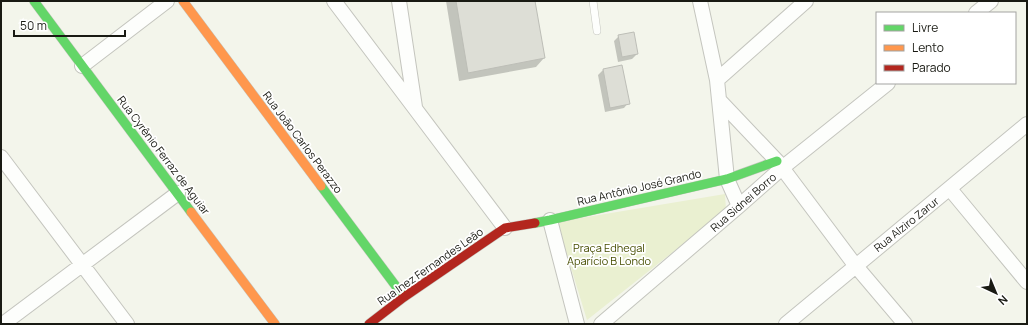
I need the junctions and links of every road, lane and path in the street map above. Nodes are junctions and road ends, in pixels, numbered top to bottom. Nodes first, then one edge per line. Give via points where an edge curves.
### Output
1 (34, 1) edge
2 (167, 1) edge
3 (183, 1) edge
4 (334, 1) edge
5 (399, 1) edge
6 (592, 1) edge
7 (700, 1) edge
8 (806, 1) edge
9 (991, 1) edge
10 (977, 12) edge
11 (597, 31) dead end
12 (82, 66) junction
13 (717, 80) junction
14 (887, 84) edge
15 (720, 101) junction
16 (416, 110) junction
17 (1027, 124) edge
18 (1, 157) edge
19 (779, 165) junction
20 (727, 179) junction
21 (950, 189) junction
22 (178, 193) junction
23 (739, 206) junction
24 (550, 220) junction
25 (505, 228) junction
26 (82, 264) junction
27 (856, 266) junction
28 (1027, 282) edge
29 (404, 297) junction
30 (3, 324) edge
31 (127, 324) edge
32 (275, 324) edge
33 (369, 324) edge
34 (577, 324) edge
35 (601, 324) edge
36 (786, 324) edge
37 (905, 324) edge

1 - 12 street, Rua Cyrênio Ferraz de Aguiar
2 - 12 street
3 - 29 street, Rua João Carlos Perazzo
4 - 16 street
5 - 16 street
6 - 11 lane
7 - 13 street
8 - 13 street
9 - 10 street
12 - 22 street, Rua Cyrênio Ferraz de Aguiar
13 - 15 street
14 - 19 street, Rua Sidnei Borro
15 - 19 street
15 - 20 street
16 - 25 street
17 - 21 street, Rua Alziro Zarur
18 - 26 street
19 - 20 street, Rua Antônio José Grando
19 - 23 street, Rua Sidnei Borro
19 - 27 street
20 - 23 street
20 - 24 street, Rua Antônio José Grando
21 - 27 street, Rua Alziro Zarur
21 - 28 street
22 - 26 street
22 - 32 street, Rua Cyrênio Ferraz de Aguiar
23 - 35 street, Rua Sidnei Borro
24 - 25 street, Rua Antônio José Grando
24 - 34 street
25 - 29 street, Rua Inez Fernandes Leão
26 - 30 street
26 - 31 street
27 - 36 street, Rua Alziro Zarur
27 - 37 street
29 - 33 street, Rua Inez Fernandes Leão

